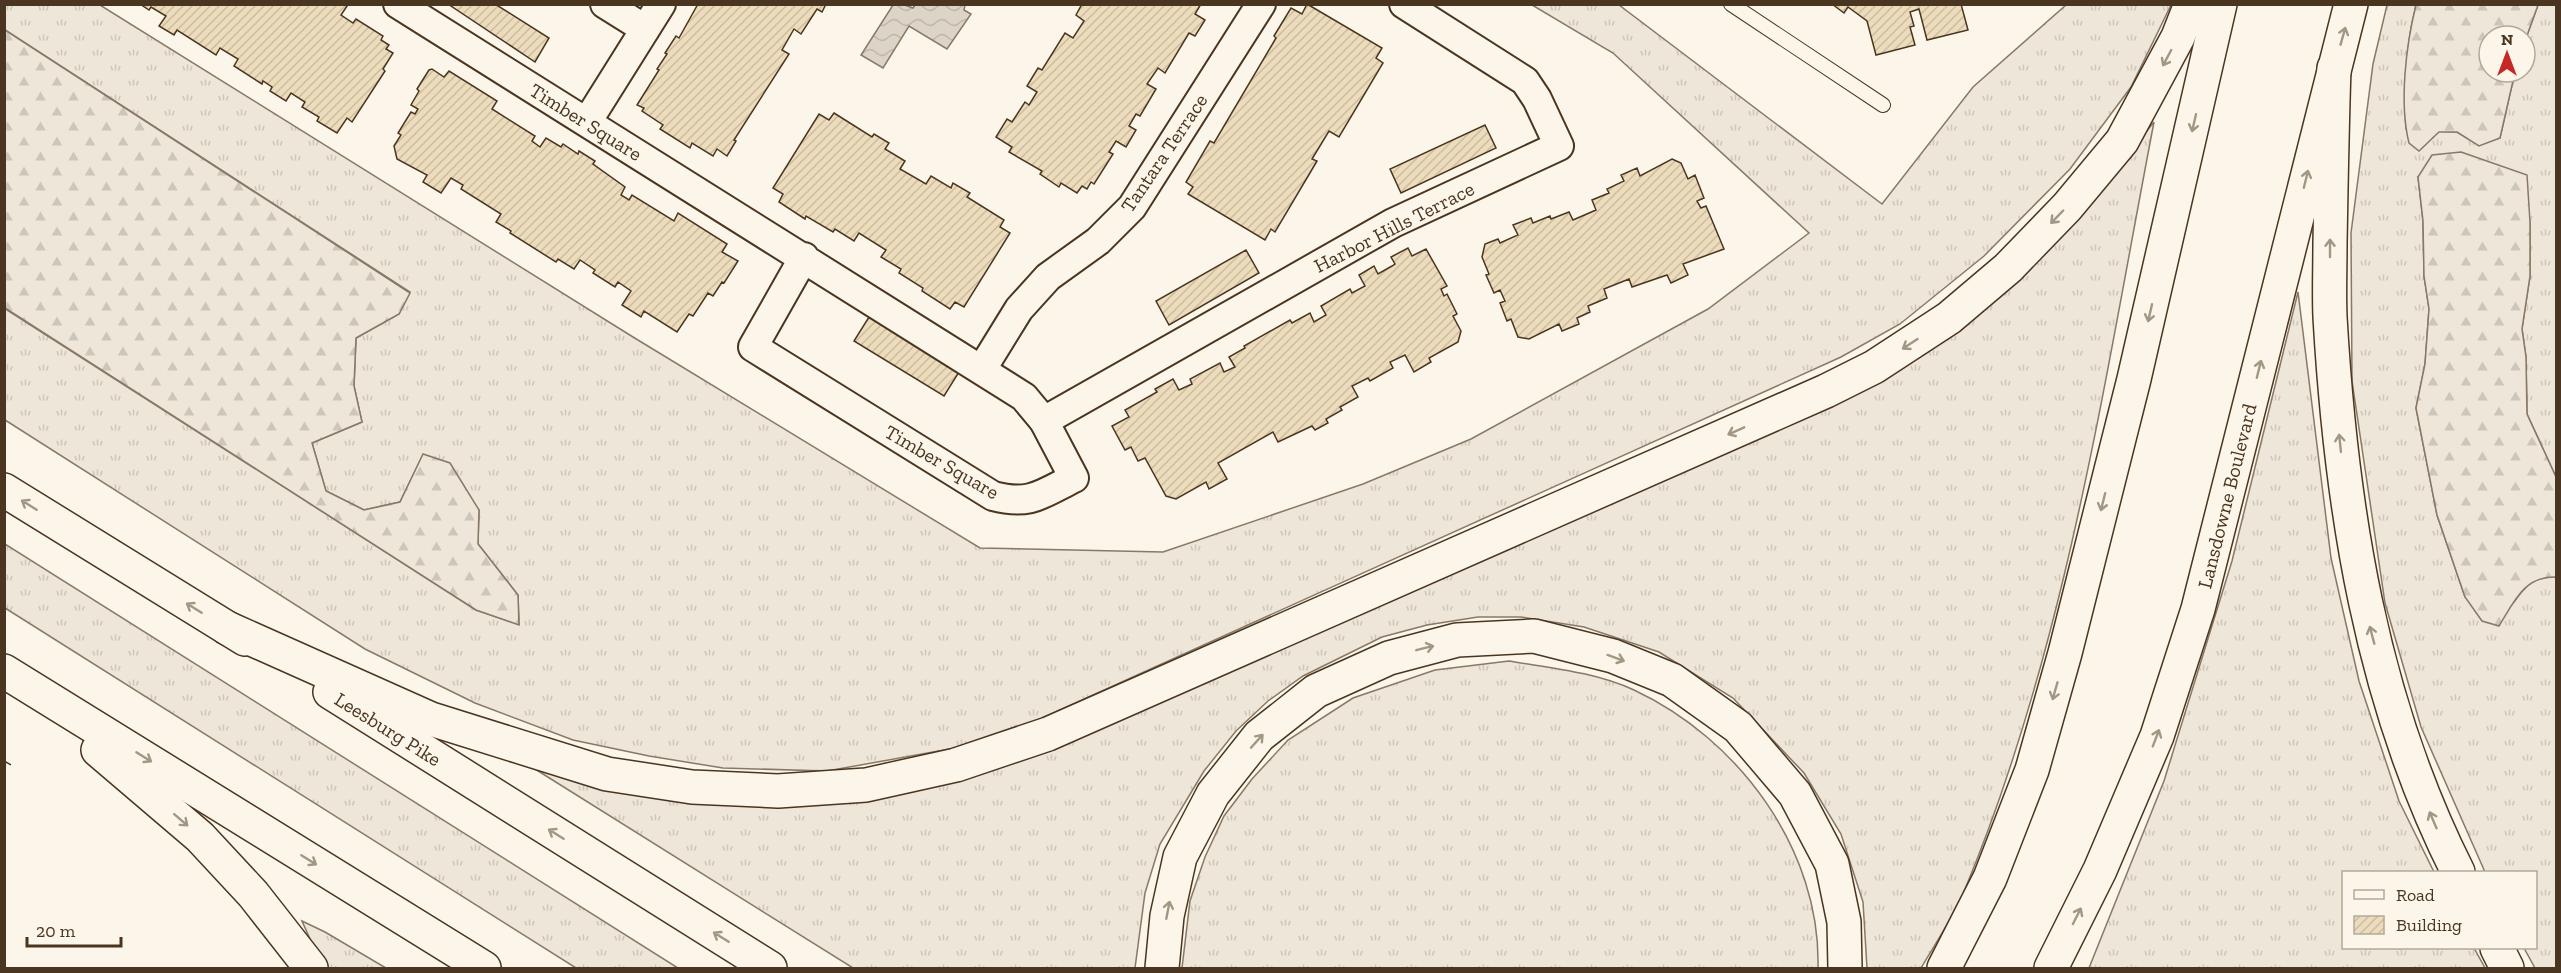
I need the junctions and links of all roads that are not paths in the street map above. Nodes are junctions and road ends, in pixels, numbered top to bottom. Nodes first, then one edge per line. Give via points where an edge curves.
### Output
1 (398, 4) edge
2 (605, 4) edge
3 (661, 4) edge
4 (1261, 4) edge
5 (1404, 4) edge
6 (1731, 4) edge
7 (2191, 4) edge
8 (2220, 4) edge
9 (2352, 4) edge
10 (645, 29) junction
11 (2334, 68) junction
12 (1883, 105) dead end
13 (587, 122) junction
14 (804, 257) junction
15 (982, 369) junction
16 (1044, 421) junction
17 (4, 490) edge
18 (227, 628) junction
19 (4, 671) edge
20 (4, 677) edge
21 (2457, 871) edge
22 (2497, 949) edge
23 (311, 969) edge
24 (484, 969) edge
25 (770, 969) edge
26 (1162, 969) edge
27 (1845, 969) edge
28 (1944, 969) edge
29 (2050, 969) edge
30 (2507, 969) edge

1 - 13 street, Timber Square
2 - 10 street
3 - 10 street
4 - 15 street, Tantara Terrace via 1132,207 1098,241 1048,277 1019,309
5 - 16 street, Harbor Hills Terrace via 1525,81 1559,146 1393,223
6 - 12 lane
7 -> 18 main road via 2178,37 2122,141 2067,207 2008,268 1949,318 1874,367 1059,730 956,765 866,785 778,791 692,787 607,774 431,719
8 -> 28 main road via 2066,654 2032,770 1990,878
11 -> 9 main road, Lansdowne Boulevard
10 - 13 street
21 -> 11 main road via 2413,770 2383,677 2364,606 2346,492 2330,315
29 -> 11 main road, Lansdowne Boulevard via 2100,870 2157,736 2198,609
13 - 14 street, Timber Square
14 - 15 street, Timber Square
14 - 16 street, Timber Square via 753,347 993,496 1012,501 1032,499 1074,478
15 - 16 street, Timber Square via 1024,397
18 -> 17 main road, Leesburg Pike
25 -> 18 main road, Leesburg Pike
19 -> 24 main road
20 -> 23 main road via 126,772 200,837 253,894
22 - 30 main road
26 -> 27 main road via 1167,916 1180,857 1213,794 1259,736 1316,691 1389,658 1457,640 1534,636 1613,656 1672,680 1738,727 1795,794 1833,864 1844,922

